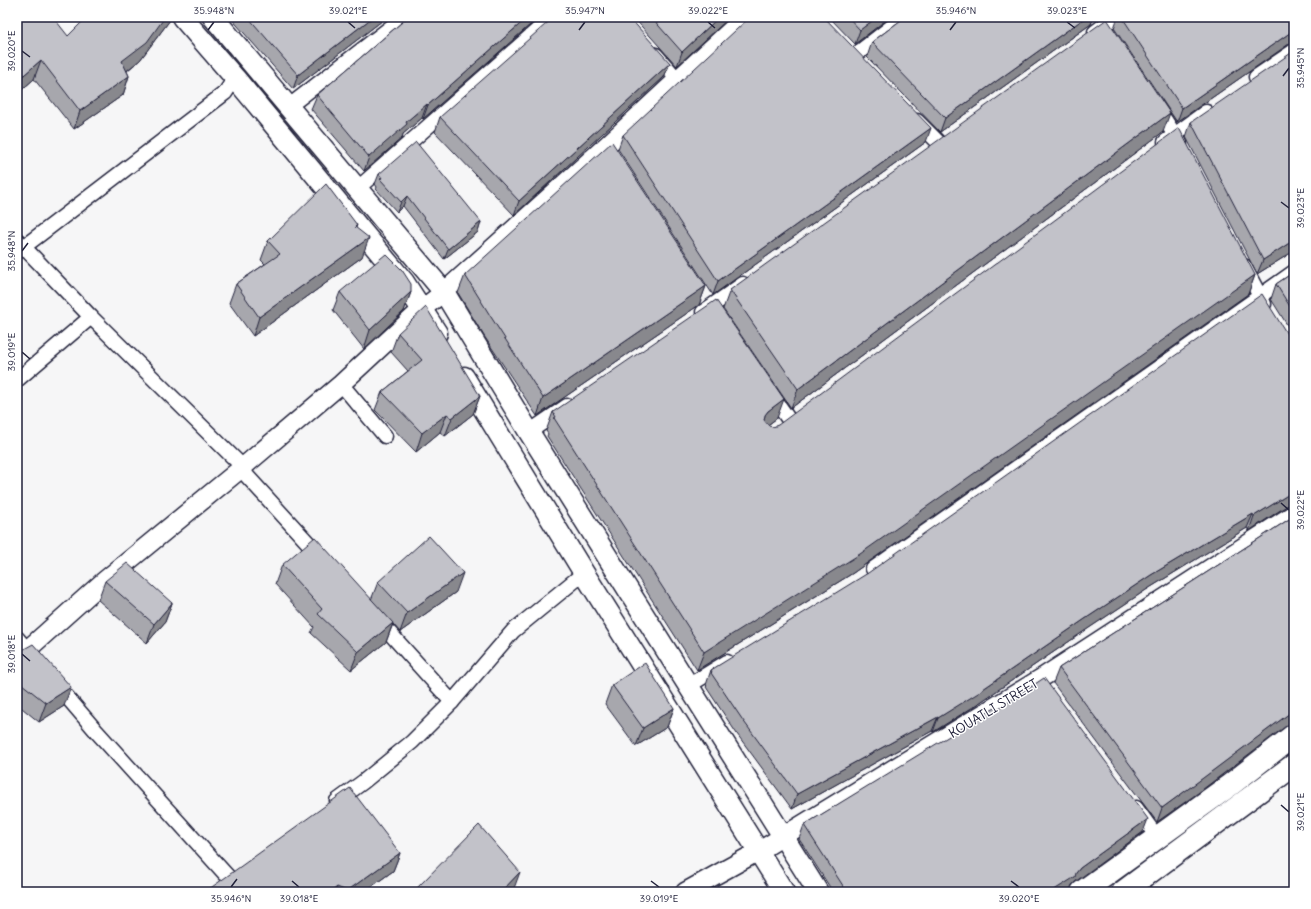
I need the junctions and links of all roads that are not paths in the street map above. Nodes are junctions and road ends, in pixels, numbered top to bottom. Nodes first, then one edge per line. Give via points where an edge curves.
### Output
1 (182, 17) edge
2 (213, 17) edge
3 (404, 17) edge
4 (552, 17) edge
5 (745, 17) edge
6 (904, 17) edge
7 (1115, 17) edge
8 (1100, 22) edge
9 (1112, 39) edge
10 (1084, 40) edge
11 (843, 45) edge
12 (648, 46) edge
13 (1294, 51) edge
14 (854, 56) junction
15 (864, 67) edge
16 (234, 78) junction
17 (678, 80) junction
18 (1244, 86) edge
19 (1150, 96) edge
20 (1219, 103) edge
21 (288, 107) junction
22 (907, 110) edge
23 (952, 134) edge
24 (1175, 134) junction
25 (939, 143) junction
26 (1156, 148) edge
27 (926, 152) edge
28 (1186, 155) edge
29 (357, 189) junction
30 (19, 246) edge
31 (1237, 254) edge
32 (1294, 272) edge
33 (755, 275) edge
34 (444, 292) junction
35 (702, 293) edge
36 (1259, 296) junction
37 (711, 307) junction
38 (422, 309) junction
39 (1269, 312) edge
40 (90, 317) junction
41 (720, 319) edge
42 (691, 320) edge
43 (17, 380) edge
44 (763, 383) edge
45 (341, 384) junction
46 (574, 400) edge
47 (802, 411) edge
48 (789, 420) junction
49 (777, 429) edge
50 (529, 432) junction
51 (385, 436) dead end
52 (244, 467) junction
53 (1294, 514) edge
54 (331, 569) edge
55 (584, 573) junction
56 (864, 576) edge
57 (368, 609) edge
58 (20, 648) edge
59 (736, 656) edge
60 (688, 686) junction
61 (452, 702) junction
62 (1294, 735) edge
63 (1292, 771) edge
64 (1129, 799) edge
65 (325, 810) edge
66 (782, 836) junction
67 (1157, 837) junction
68 (759, 851) junction
69 (242, 870) edge
70 (230, 879) junction
71 (217, 888) edge
72 (685, 892) edge
73 (784, 892) edge
74 (818, 892) edge
75 (1082, 892) edge
76 (1123, 892) edge

1 - 16 main road
2 - 21 main road
3 - 21 street
4 - 29 street
5 - 17 street
6 - 14 street
7 - 8 street
8 - 9 street
8 - 10 street
11 - 14 street
12 - 17 street
13 - 18 street
14 - 15 street
16 - 30 street via 225,93
16 - 38 main road via 404,282
17 - 34 street via 610,153
19 - 24 street
20 - 24 street
21 - 29 main road
22 - 25 street
23 - 25 street
24 - 26 street
24 - 28 street
25 - 27 street
29 - 34 main road
30 - 40 street
31 - 36 street
32 - 36 street
33 - 37 street
34 - 38 street
34 - 50 main road
35 - 37 street
36 - 39 street
36 - 56 street
37 - 41 street
37 - 42 street
38 - 45 street
38 - 55 main road
40 - 43 street
40 - 52 street
44 - 48 street
45 - 51 street
45 - 52 street
46 - 50 street
47 - 48 street
48 - 49 street
50 - 60 main road
52 - 54 street via 247,476
52 - 58 street
53 - 66 street, KOUATLI STREET via 1045,685
55 - 61 street via 513,631
55 - 68 main road
57 - 61 street
58 - 70 street via 45,671
59 - 60 street
60 - 66 main road
61 - 65 street via 412,742
62 - 67 main road
63 - 76 main road
64 - 67 street
66 - 68 street, KOUATLI STREET
66 - 74 main road
67 - 75 main road
68 - 72 street, KOUATLI STREET
68 - 73 main road
69 - 70 street
70 - 71 street

